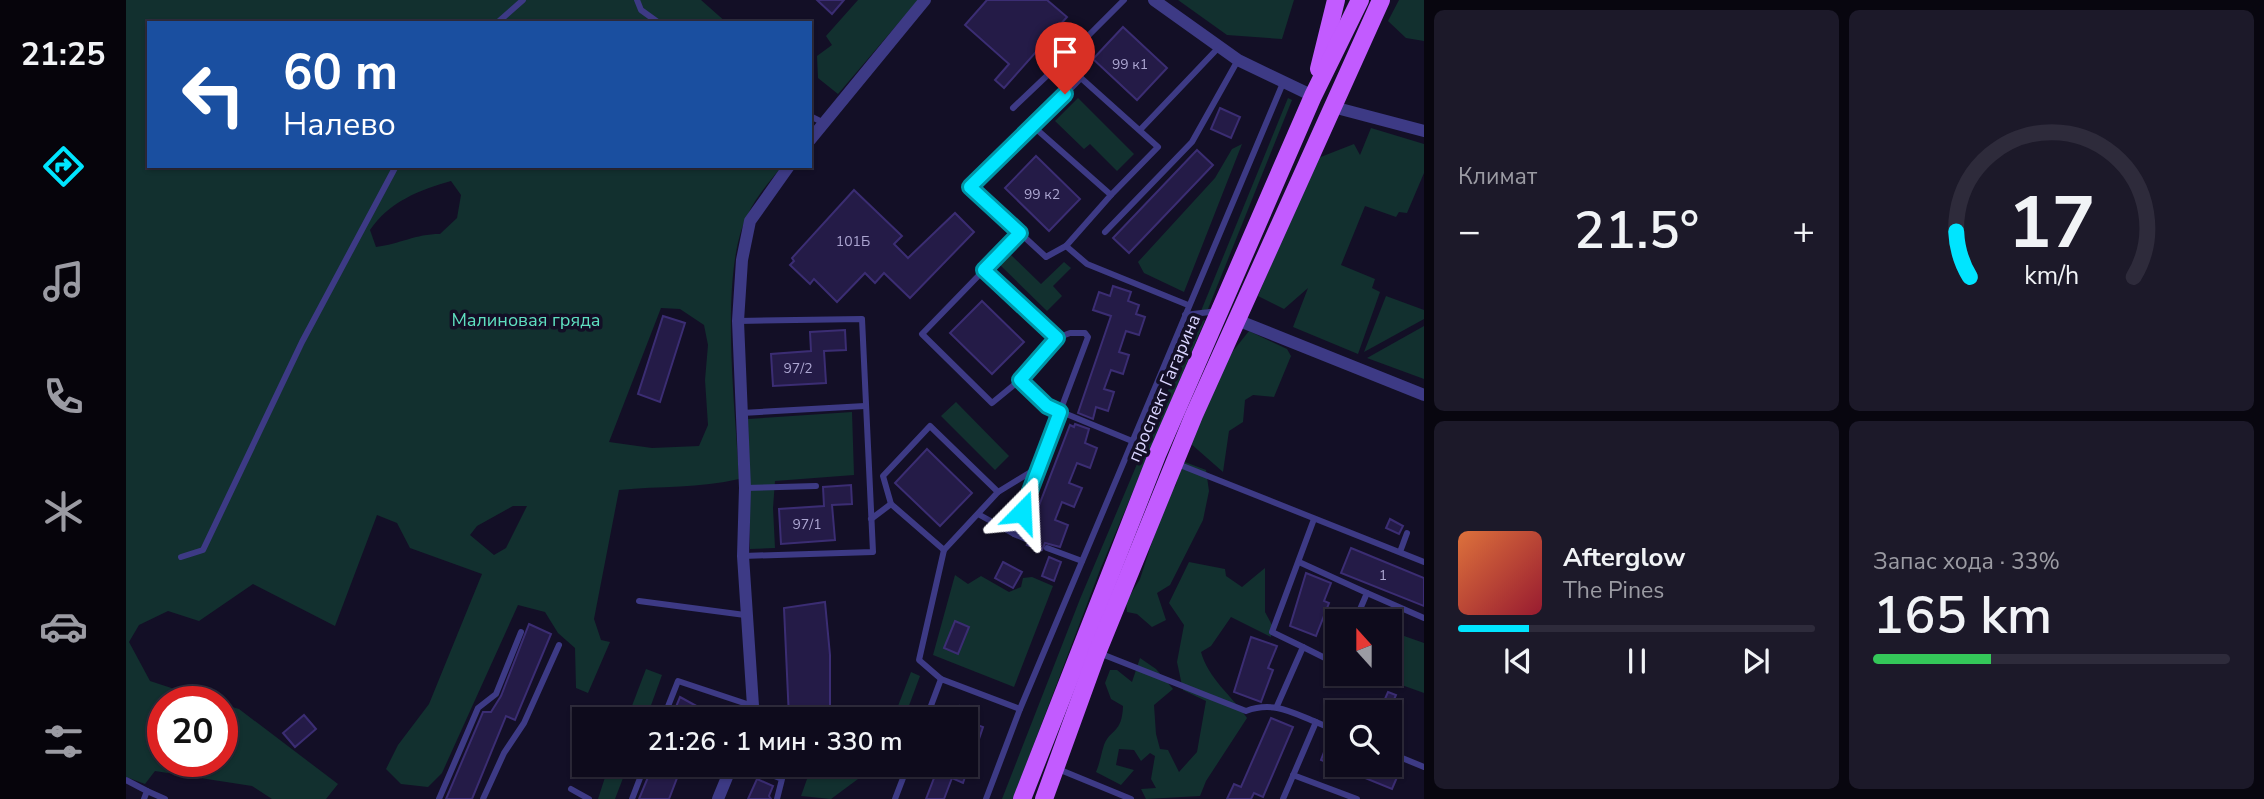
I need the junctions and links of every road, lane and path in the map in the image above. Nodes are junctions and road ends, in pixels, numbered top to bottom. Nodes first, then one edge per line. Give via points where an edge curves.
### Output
1 (523, 0) edge
2 (637, 0) edge
3 (925, 0) edge
4 (1124, 0) edge
5 (1154, 0) edge
6 (1336, 0) edge
7 (1360, 0) edge
8 (1381, 0) edge
9 (499, 21) edge
10 (656, 21) edge
11 (1220, 46) junction
12 (1074, 50) junction
13 (1238, 60) junction
14 (1081, 78) junction
15 (1283, 83) junction
16 (1313, 96) junction
17 (1333, 107) junction
18 (1013, 108) dead end
19 (812, 117) edge
20 (824, 123) junction
21 (1034, 127) junction
22 (1140, 130) junction
23 (1424, 131) edge
24 (812, 138) edge
25 (395, 168) edge
26 (788, 168) edge
27 (1111, 195) junction
28 (1105, 232) dead end
29 (1020, 233) junction
30 (1066, 246) junction
31 (984, 270) junction
32 (1188, 306) junction
33 (1220, 311) junction
34 (1185, 315) junction
35 (1237, 320) junction
36 (738, 321) junction
37 (1057, 338) junction
38 (1020, 380) junction
39 (1424, 395) edge
40 (865, 406) junction
41 (1060, 412) junction
42 (742, 413) junction
43 (1132, 441) junction
44 (1174, 462) junction
45 (1040, 467) junction
46 (816, 486) dead end
47 (745, 488) junction
48 (998, 492) junction
49 (891, 504) junction
50 (978, 514) junction
51 (871, 519) junction
52 (1314, 519) junction
53 (1407, 533) dead end
54 (1014, 534) junction
55 (1026, 539) dead end
56 (1047, 548) dead end
57 (944, 550) junction
58 (1400, 552) junction
59 (743, 556) junction
60 (181, 557) dead end
61 (1082, 561) junction
62 (1299, 562) junction
63 (1424, 562) edge
64 (1367, 593) junction
65 (639, 601) dead end
66 (1360, 609) edge
67 (745, 615) junction
68 (1424, 618) edge
69 (521, 632) dead end
70 (558, 645) dead end
71 (1303, 647) junction
72 (1097, 653) junction
73 (1325, 658) edge
74 (941, 679) junction
75 (753, 706) joint
76 (1277, 706) junction
77 (668, 707) edge
78 (930, 707) edge
79 (1020, 709) junction
80 (1316, 722) junction
81 (1325, 726) edge
82 (1402, 758) edge
83 (1424, 767) edge
84 (1056, 768) junction
85 (1293, 775) junction
86 (641, 777) edge
87 (727, 777) edge
88 (777, 777) edge
89 (903, 777) edge
90 (126, 780) edge
91 (571, 789) dead end
92 (147, 791) junction
93 (144, 799) edge
94 (165, 799) edge
95 (439, 799) edge
96 (483, 799) edge
97 (589, 799) edge
98 (632, 799) edge
99 (718, 799) edge
100 (777, 799) edge
101 (895, 799) edge
102 (986, 799) edge
103 (1022, 799) edge
104 (1044, 799) edge
105 (1131, 799) edge
106 (1283, 799) edge
107 (1357, 799) edge

1 - 9 lane
2 - 10 lane via 641,10
3 - 20 street
4 - 12 lane
5 - 11 street
6 - 16 main road
7 - 16 main road, проспект Гагарина
8 - 17 main road
11 - 13 street
11 - 22 lane
12 - 14 lane
12 - 18 lane
13 - 15 street
13 - 28 lane via 1192,142
14 - 21 lane
14 - 22 lane
15 - 16 street
15 - 32 lane
16 - 33 main road, проспект Гагарина
17 - 23 street
17 - 35 main road
19 - 20 lane
20 - 24 street
21 - 27 lane
21 - 29 lane via 970,187
22 - 27 lane via 1157,147
25 - 60 lane via 302,342 203,550
26 - 36 street via 750,221
27 - 30 lane
29 - 30 lane via 1046,257
29 - 31 lane
30 - 32 lane via 1087,264
31 - 37 lane
31 - 38 lane via 922,334 992,403
32 - 34 lane
33 - 34 lane
33 - 103 main road, проспект Гагарина via 1157,456
34 - 43 lane
35 - 39 street
35 - 44 main road
36 - 40 lane via 862,318
36 - 42 street
37 - 38 lane
37 - 41 lane via 1069,333 1088,337
38 - 41 lane
40 - 42 lane
40 - 51 lane
41 - 43 lane
41 - 45 lane
42 - 47 street
43 - 61 lane
44 - 52 lane
44 - 72 main road
45 - 48 lane
45 - 54 lane
46 - 47 lane
47 - 59 street
48 - 49 lane via 930,426 883,476
48 - 50 lane
49 - 51 lane
49 - 57 lane
50 - 54 lane
50 - 57 lane
51 - 59 lane via 873,552
52 - 58 lane
52 - 62 lane
53 - 58 lane
54 - 55 lane
56 - 61 lane
57 - 74 lane via 919,660
58 - 63 lane
59 - 67 street
61 - 79 lane
62 - 64 lane
62 - 71 lane via 1272,632
64 - 66 lane
64 - 68 lane
65 - 67 lane
67 - 75 street
69 - 95 lane via 496,694 478,708
70 - 96 lane via 524,723 503,753
71 - 73 lane
71 - 76 lane
72 - 76 lane via 1246,711 1264,704
72 - 84 main road
74 - 78 lane
74 - 79 lane
75 - 77 lane via 678,681
76 - 80 lane
79 - 102 lane
80 - 81 lane
80 - 85 lane
82 - 83 lane
84 - 104 main road
84 - 105 lane
85 - 106 lane
85 - 107 lane
86 - 98 lane
87 - 99 street
88 - 100 lane via 782,779
89 - 101 lane
90 - 92 lane
91 - 97 lane
92 - 93 lane
92 - 94 lane

